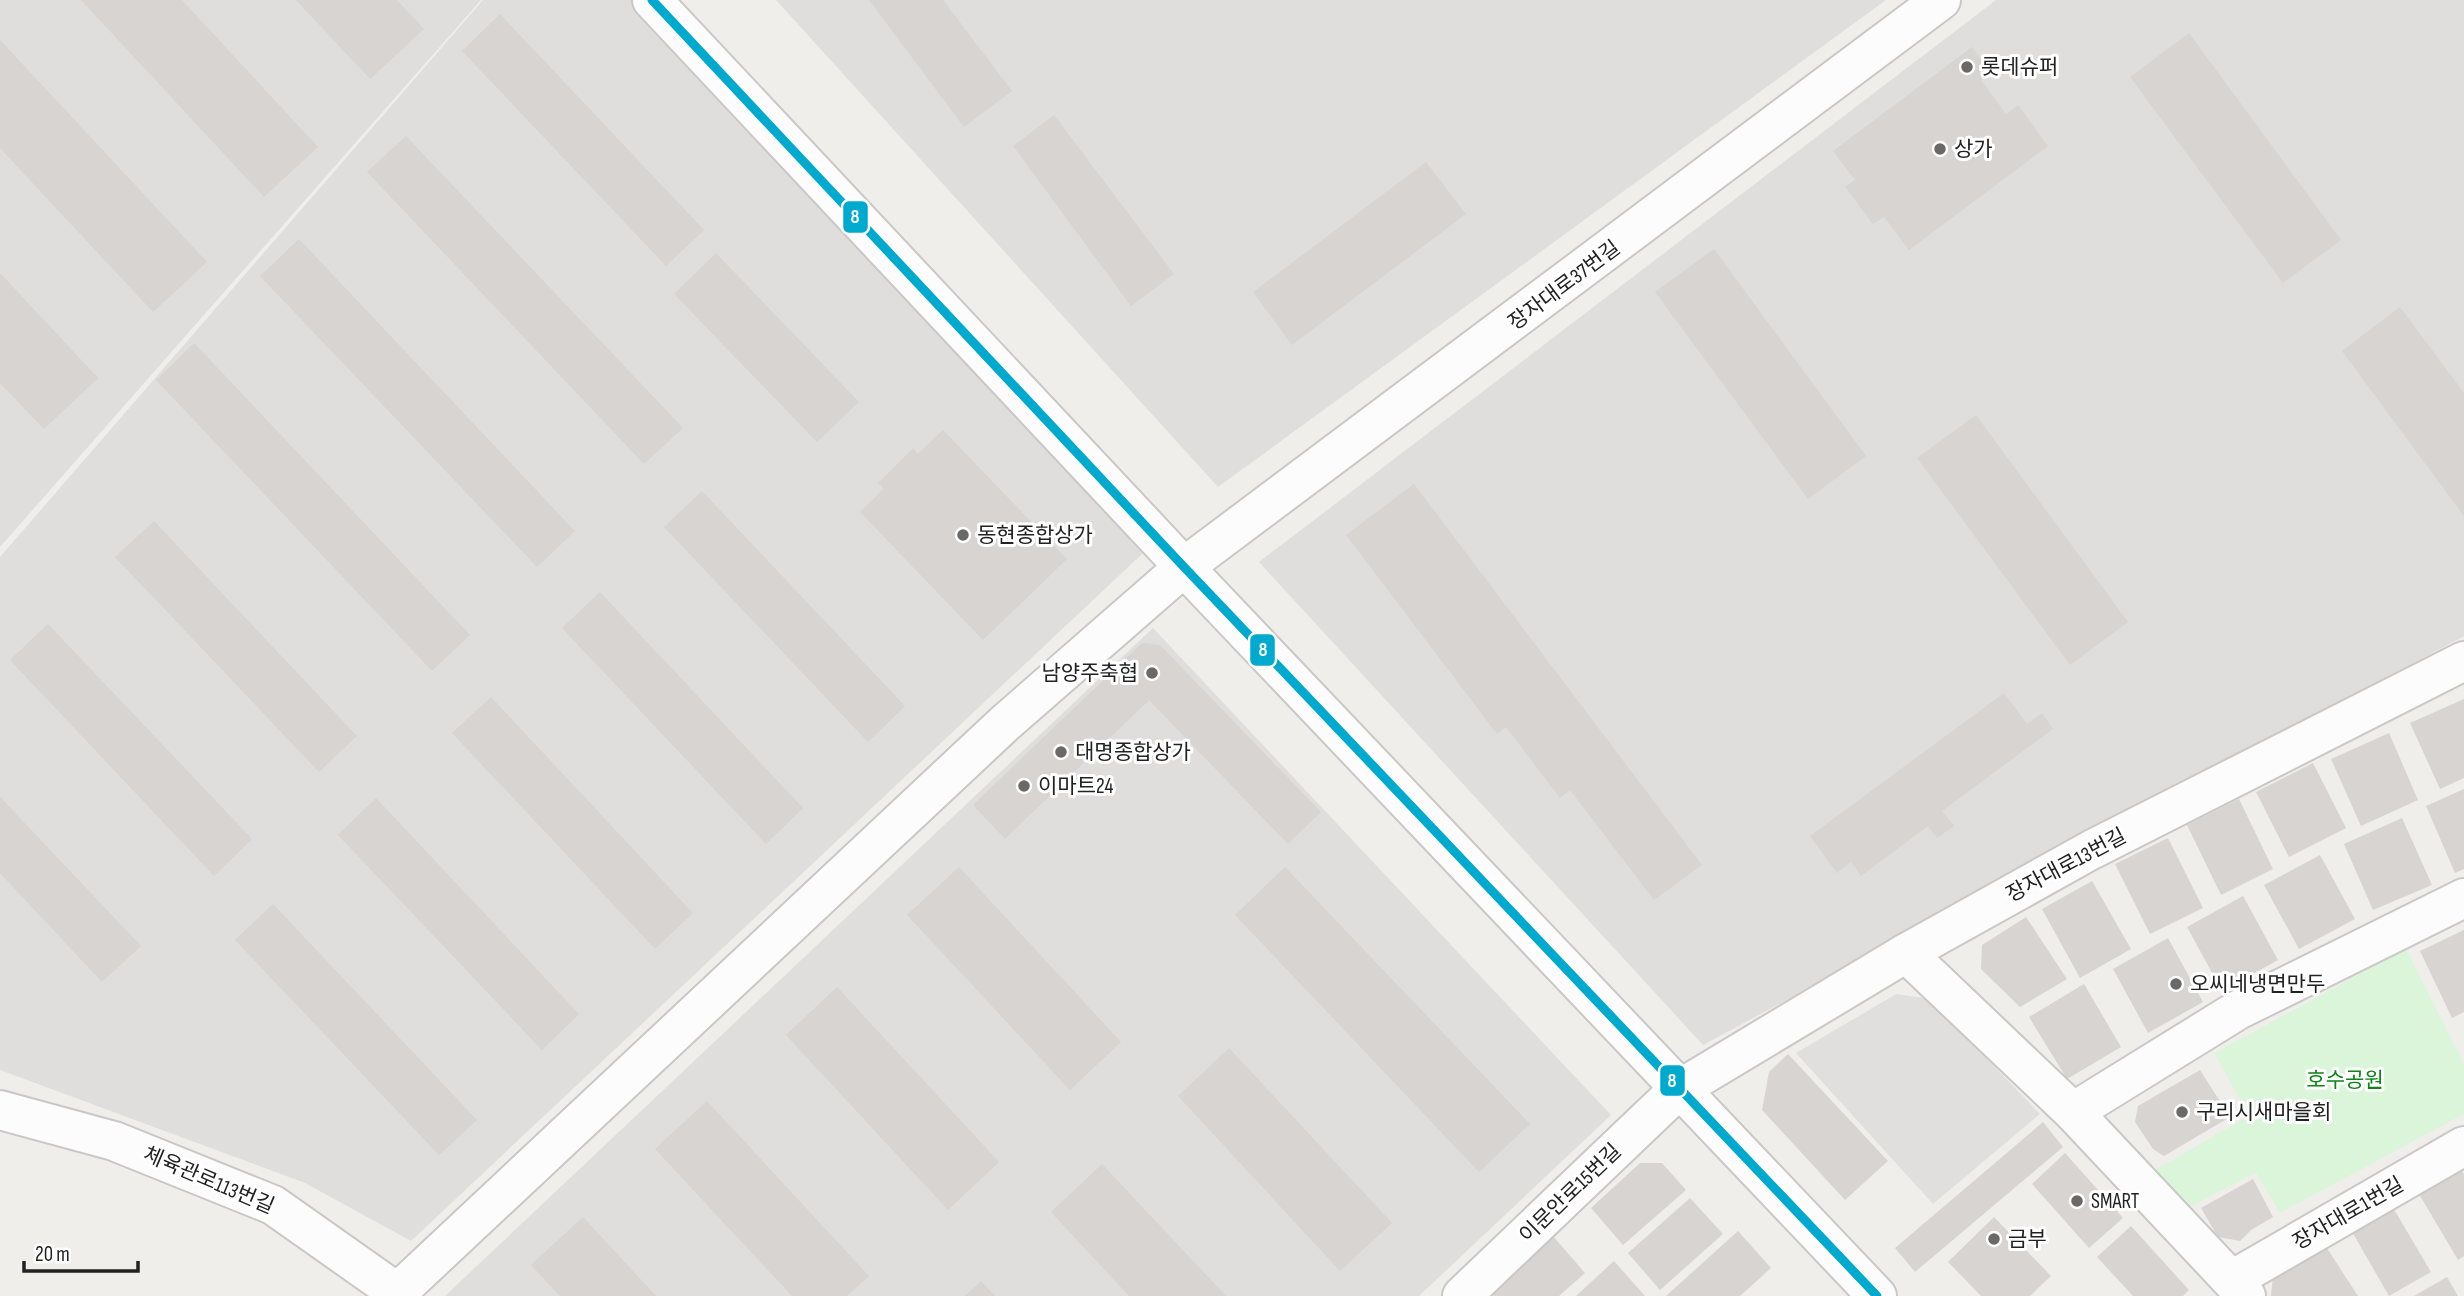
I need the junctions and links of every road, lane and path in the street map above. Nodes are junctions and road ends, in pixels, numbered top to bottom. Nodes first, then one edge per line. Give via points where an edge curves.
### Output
1 (652, 0) edge
2 (1941, 0) edge
3 (1184, 567) junction
4 (2464, 661) edge
5 (2464, 898) edge
6 (1906, 953) junction
7 (1678, 1090) junction
8 (0, 1110) edge
9 (2073, 1112) junction
10 (2464, 1146) edge
11 (2239, 1288) edge
12 (398, 1295) edge
13 (1462, 1296) edge
14 (1877, 1296) edge

1 - 3 street
2 - 3 street, 장자대로37번길
3 - 7 street
3 - 12 street, 장자대로37번길 via 1004,724
4 - 6 street, 장자대로13번길 via 2091,850
5 - 9 street via 2238,1010
6 - 7 street, 장자대로13번길
6 - 9 street
7 - 13 street, 이문안로15번길
7 - 14 street
8 - 12 street, 체육관로113번길 via 114,1141 273,1205
9 - 11 street
10 - 11 street, 장자대로1번길

